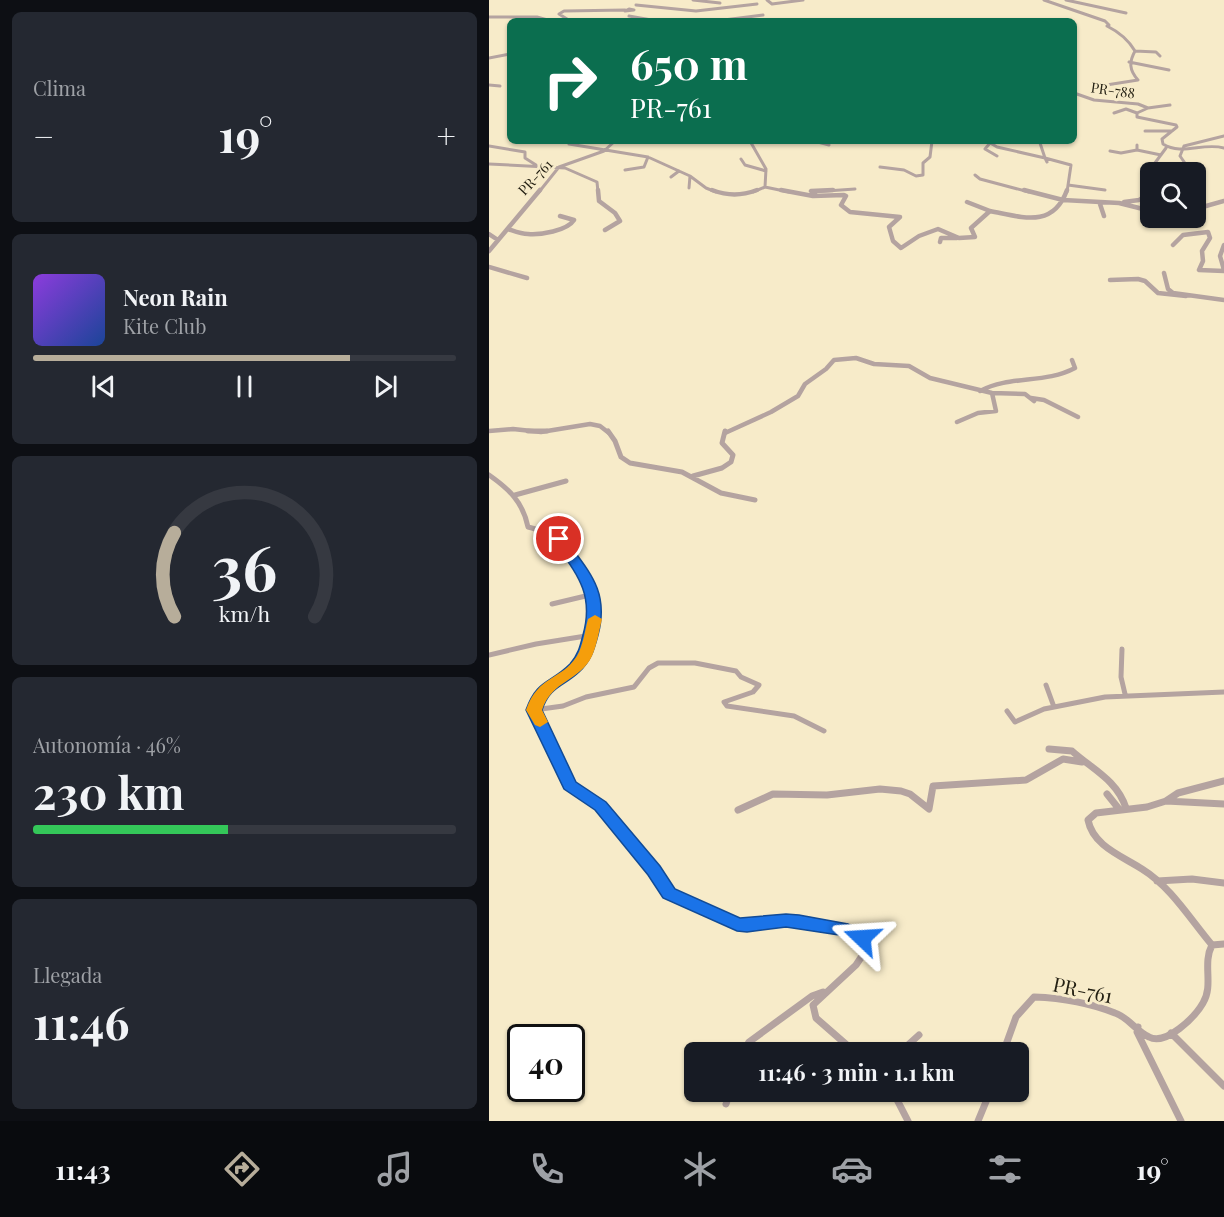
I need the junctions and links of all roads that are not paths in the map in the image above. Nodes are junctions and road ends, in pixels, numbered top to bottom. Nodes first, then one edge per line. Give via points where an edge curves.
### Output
1 (642, 0) edge
2 (693, 0) edge
3 (767, 0) edge
4 (803, 0) edge
5 (1044, 0) edge
6 (1066, 0) edge
7 (794, 1) edge
8 (663, 3) dead end
9 (720, 3) dead end
10 (636, 4) junction
11 (757, 4) dead end
12 (685, 5) dead end
13 (657, 8) junction
14 (679, 10) junction
15 (628, 12) junction
16 (1126, 13) dead end
17 (763, 15) dead end
18 (489, 17) edge
19 (540, 18) edge
20 (565, 18) edge
21 (647, 18) edge
22 (740, 18) edge
23 (1135, 51) junction
24 (507, 55) edge
25 (1160, 56) dead end
26 (489, 58) edge
27 (1129, 62) junction
28 (1169, 69) dead end
29 (489, 85) edge
30 (500, 86) dead end
31 (1100, 86) dead end
32 (1077, 94) edge
33 (1127, 98) dead end
34 (1125, 102) junction
35 (1170, 105) dead end
36 (1147, 108) junction
37 (1115, 113) dead end
38 (1137, 113) junction
39 (1145, 131) dead end
40 (1172, 131) junction
41 (1224, 136) edge
42 (569, 144) dead end
43 (612, 144) edge
44 (752, 144) edge
45 (825, 144) edge
46 (932, 144) edge
47 (988, 144) edge
48 (992, 144) edge
49 (1040, 144) edge
50 (829, 145) dead end
51 (489, 146) edge
52 (1166, 148) junction
53 (1224, 148) edge
54 (1181, 149) junction
55 (1110, 150) dead end
56 (604, 151) junction
57 (647, 151) dead end
58 (641, 155) junction
59 (1161, 155) junction
60 (997, 156) dead end
61 (648, 157) junction
62 (741, 159) dead end
63 (1046, 160) junction
64 (1156, 162) edge
65 (1184, 162) edge
66 (489, 164) edge
67 (537, 166) junction
68 (559, 167) junction
69 (880, 167) dead end
70 (625, 170) dead end
71 (679, 171) junction
72 (768, 171) junction
73 (975, 175) dead end
74 (690, 176) junction
75 (671, 177) dead end
76 (1068, 185) junction
77 (765, 187) junction
78 (689, 188) dead end
79 (855, 189) dead end
80 (1105, 190) dead end
81 (820, 195) junction
82 (1140, 199) edge
83 (1063, 200) junction
84 (1224, 201) edge
85 (967, 202) dead end
86 (1119, 203) junction
87 (1100, 204) junction
88 (1206, 206) edge
89 (1140, 208) edge
90 (990, 211) junction
91 (560, 216) dead end
92 (1104, 216) dead end
93 (508, 229) junction
94 (605, 230) dead end
95 (489, 234) edge
96 (959, 238) junction
97 (498, 240) junction
98 (940, 242) dead end
99 (1173, 245) dead end
100 (1224, 246) edge
101 (489, 251) edge
102 (489, 267) edge
103 (1224, 270) edge
104 (1164, 273) dead end
105 (527, 278) dead end
106 (1110, 280) dead end
107 (1186, 296) junction
108 (1224, 300) edge
109 (1073, 360) dead end
110 (980, 391) junction
111 (992, 393) junction
112 (1078, 417) dead end
113 (957, 422) dead end
114 (489, 430) edge
115 (489, 475) edge
116 (693, 476) junction
117 (566, 481) dead end
118 (515, 495) junction
119 (755, 500) dead end
120 (594, 594) junction
121 (552, 604) dead end
122 (592, 635) junction
123 (1122, 649) dead end
124 (489, 655) edge
125 (1046, 685) dead end
126 (1224, 692) edge
127 (1125, 694) junction
128 (1054, 707) junction
129 (534, 710) junction
130 (1007, 711) dead end
131 (824, 731) dead end
132 (1049, 749) dead end
133 (1082, 762) junction
134 (1224, 781) edge
135 (1107, 794) dead end
136 (1166, 801) junction
137 (1224, 804) edge
138 (1123, 808) junction
139 (738, 810) dead end
140 (1157, 881) junction
141 (1224, 883) edge
142 (1224, 944) edge
143 (1212, 945) junction
144 (824, 991) junction
145 (1138, 1027) junction
146 (1171, 1033) junction
147 (919, 1035) dead end
148 (749, 1042) edge
149 (843, 1042) edge
150 (911, 1042) edge
151 (1007, 1042) edge
152 (1224, 1086) edge
153 (899, 1102) edge
154 (986, 1102) edge
155 (909, 1121) edge
156 (978, 1121) edge
157 (1181, 1121) edge

1 - 10 street
2 - 9 street
3 - 7 street via 772,4
4 - 7 street
5 - 23 street via 1105,21 1131,42
6 - 16 street
8 - 13 street
10 - 13 street
10 - 15 street
11 - 14 street
12 - 14 street
13 - 14 street
15 - 20 street via 559,14
15 - 21 street
17 - 22 street
18 - 19 street
23 - 25 street via 1156,52
23 - 27 street
24 - 26 street
27 - 28 street
27 - 31 street via 1138,80
29 - 30 street
32 - 34 street, PR-788 / PR-788 via 1094,100
33 - 34 street
34 - 36 street, PR-788 / PR-788
35 - 36 street
36 - 38 street, PR-788 / PR-788
37 - 38 street via 1126,109
38 - 40 street, PR-788 / PR-788 via 1137,117 1145,120 1176,125
39 - 40 street
40 - 52 street via 1163,139
41 - 54 street
42 - 56 street
43 - 56 street, PR-761 / PR-761
44 - 72 street
45 - 50 street
46 - 69 street via 923,175
47 - 60 street via 985,149
48 - 63 street
49 - 63 street
51 - 67 street via 525,152 525,158
52 - 54 street
52 - 59 street
53 - 54 street
54 - 65 street
55 - 59 street via 1121,153 1137,147
56 - 58 street
56 - 68 street, PR-761 / PR-761
57 - 58 street
58 - 61 street
59 - 64 street
61 - 70 street via 644,167
61 - 71 street
62 - 72 street via 745,165
63 - 76 street via 1071,165
66 - 67 street
67 - 68 street
68 - 93 street, PR-761 / PR-761
68 - 94 street via 599,183 599,201 620,221
71 - 74 street
71 - 75 street
72 - 77 street
73 - 83 street
74 - 77 street via 706,188 726,195 747,194
74 - 78 street
76 - 80 street
76 - 83 street
77 - 81 street
79 - 81 street via 811,190
81 - 96 street via 846,196 841,204 850,212 900,218 889,227 893,241 901,248 938,229
82 - 86 street
83 - 87 street
83 - 90 street via 1047,217 1019,218
84 - 88 street
85 - 90 street
86 - 87 street
86 - 89 street
87 - 92 street
90 - 96 street via 971,228 975,237
91 - 93 street via 574,220 570,226 528,234
93 - 97 street, PR-761 / PR-761
95 - 97 street
96 - 98 street via 941,238
97 - 101 street, PR-761 / PR-761
99 - 103 street via 1183,235 1208,232 1211,238 1202,251 1199,270
100 - 103 street via 1220,256
102 - 105 street
104 - 107 street via 1168,289
106 - 107 street via 1138,279 1158,295
107 - 108 street
109 - 110 street via 1075,368 1068,373 989,385
110 - 111 street
110 - 116 street via 930,378 909,366 874,364 856,358 834,360 805,384 798,396 725,431 722,443 733,455 731,462
111 - 112 street via 1018,393 1044,400
111 - 113 street via 996,411
114 - 116 street via 543,432 591,423 612,433 621,457 630,463
115 - 118 street
116 - 119 street via 721,493
117 - 118 street
118 - 120 street via 526,512 528,527 559,539
120 - 121 street
120 - 122 street
122 - 124 street
122 - 129 street via 585,656 574,669 545,689
123 - 127 street
125 - 128 street
126 - 127 street
127 - 128 street
128 - 130 street via 1015,722
129 - 131 street via 634,687 658,663 695,663 736,671 759,685 753,692 724,702 727,706 794,716
129 - 144 street via 570,785 600,806 669,893 737,925 793,921 842,929 862,938 866,946 864,955
132 - 133 street via 1072,751
133 - 138 street via 1114,784 1122,794
133 - 139 street via 1063,759 1026,780 933,786 929,809 910,794 873,790 827,795 782,791 761,796
134 - 136 street via 1178,793
135 - 138 street
136 - 137 street
136 - 138 street
138 - 140 street via 1096,813 1088,820 1088,826 1106,847
140 - 141 street via 1192,879
140 - 143 street
142 - 143 street
143 - 146 street via 1207,953 1208,993 1203,1005
144 - 148 street via 811,996
144 - 149 street via 813,1005 816,1018
145 - 146 street, PR-761 / PR-761 via 1150,1038 1165,1038
145 - 151 street, PR-761 / PR-761 via 1117,1013 1057,998 1034,997 1015,1017
145 - 157 street
146 - 152 street
147 - 150 street
153 - 155 street
154 - 156 street

